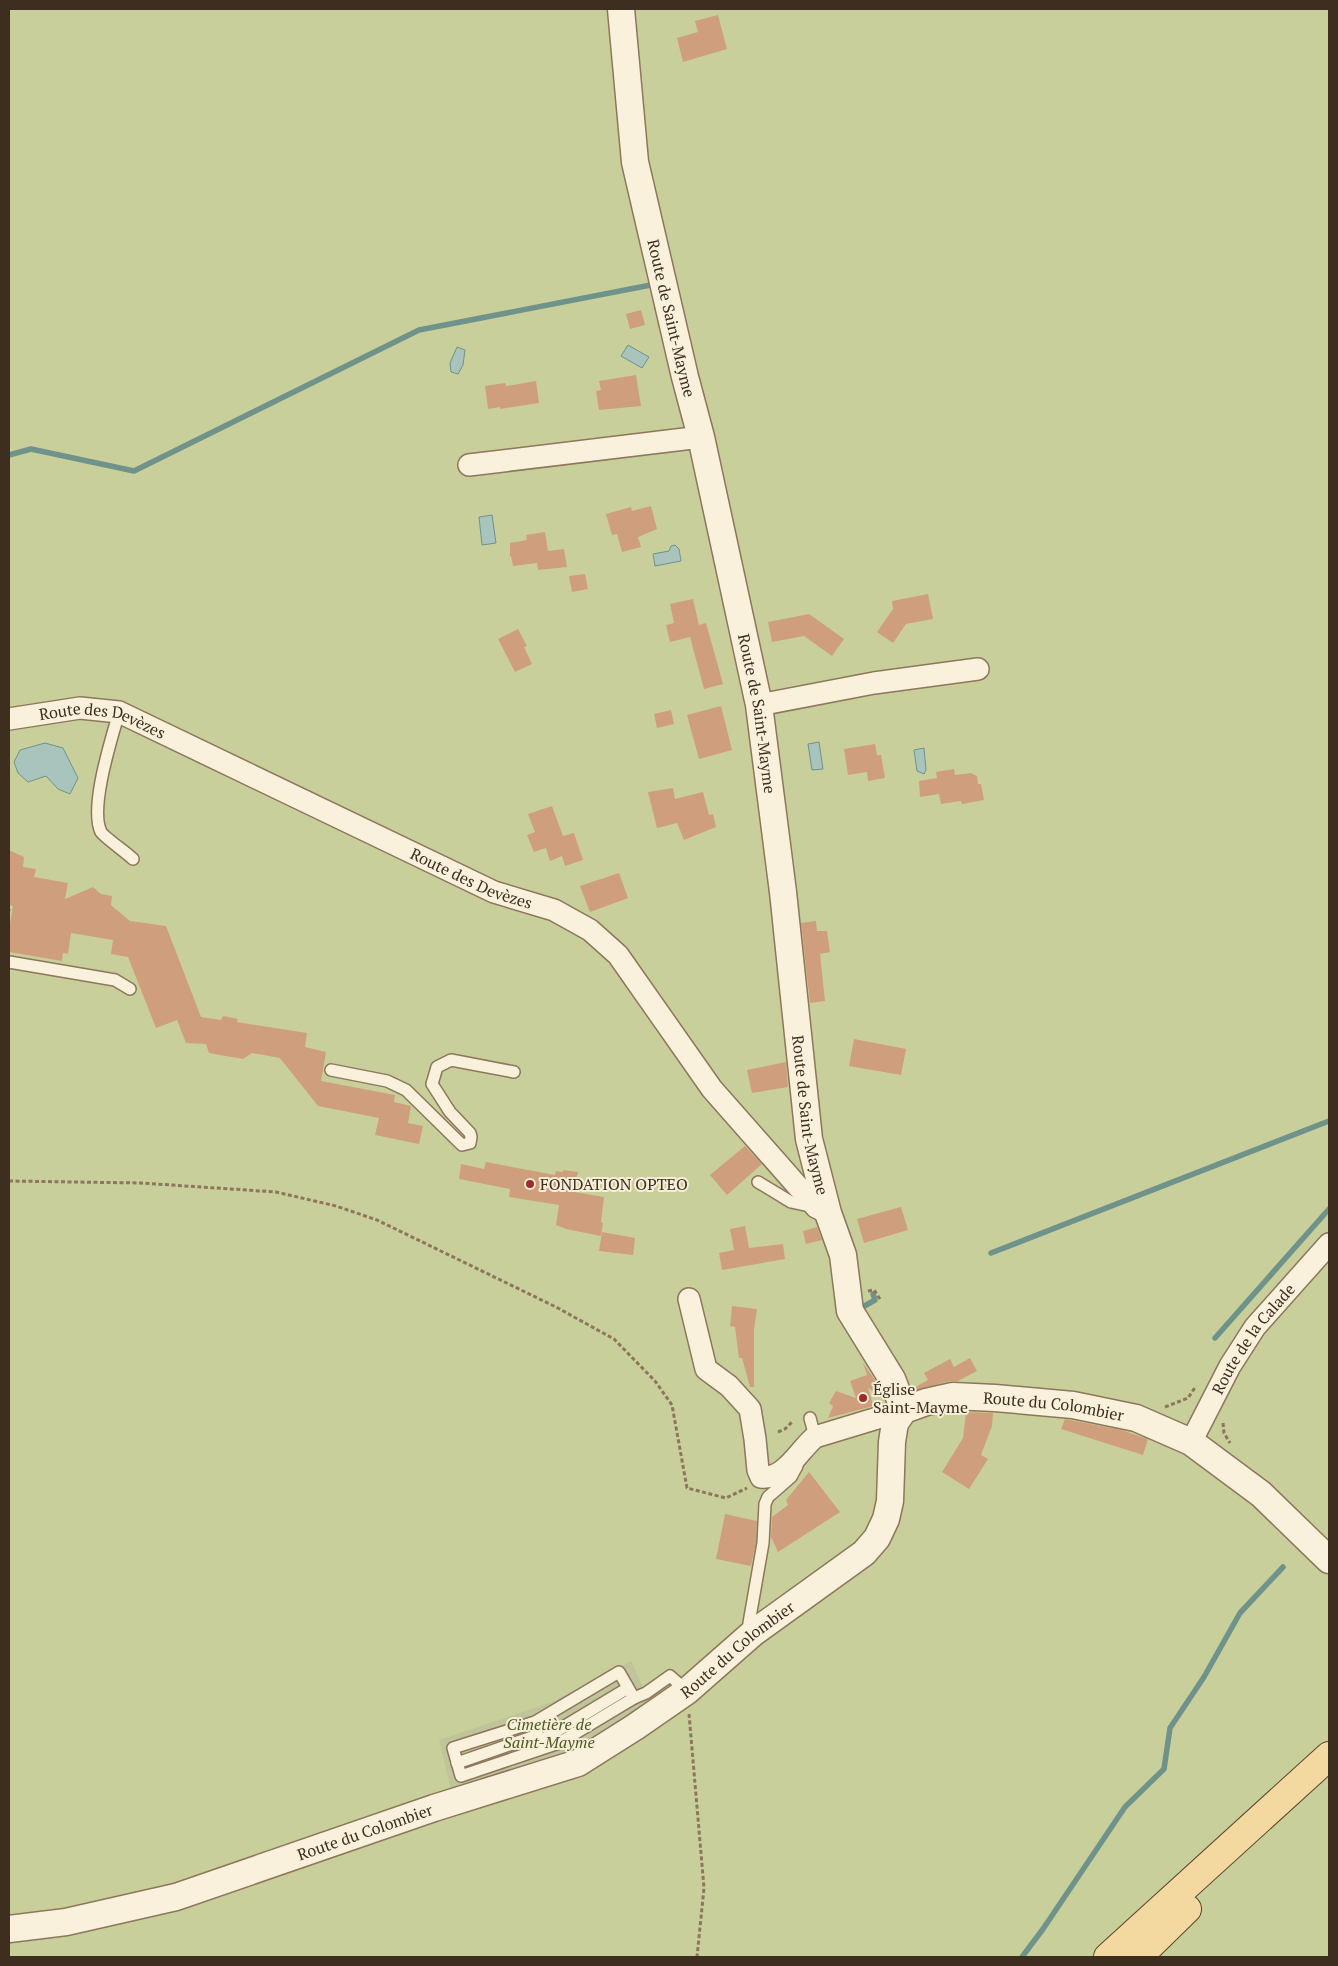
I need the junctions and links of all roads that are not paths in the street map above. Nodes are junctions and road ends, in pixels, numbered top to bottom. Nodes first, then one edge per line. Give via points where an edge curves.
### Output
1 (621, 9) edge
2 (701, 437) junction
3 (469, 465) dead end
4 (978, 669) dead end
5 (759, 705) junction
6 (119, 712) junction
7 (9, 719) edge
8 (133, 859) dead end
9 (9, 962) edge
10 (130, 989) dead end
11 (331, 1070) dead end
12 (514, 1072) dead end
13 (758, 1182) dead end
14 (822, 1210) junction
15 (1329, 1244) edge
16 (689, 1299) dead end
17 (904, 1410) junction
18 (1191, 1442) junction
19 (800, 1454) junction
20 (1329, 1560) edge
21 (753, 1633) junction
22 (687, 1692) junction
23 (631, 1693) junction
24 (534, 1722) junction
25 (540, 1741) junction
26 (1329, 1756) edge
27 (1281, 1800) junction
28 (9, 1929) edge
29 (1108, 1957) edge
30 (1138, 1957) edge

1 - 2 street, Route de Saint-Mayme via 636,162 682,368
2 - 3 street
2 - 5 street, Route de Saint-Mayme
4 - 5 street via 874,683
5 - 14 street, Route de Saint-Mayme via 809,1139
6 - 7 street, Route des Devèzes via 80,708
6 - 8 lane via 97,808 101,832
6 - 14 street, Route des Devèzes via 494,892 554,910 590,930 618,955 712,1089
9 - 10 lane via 115,980
11 - 12 lane via 387,1081 406,1090 462,1144 470,1143 470,1133 450,1112 432,1084 437,1067 451,1060
13 - 14 lane via 791,1202
14 - 17 street, Route de Saint-Mayme via 843,1255 850,1311 862,1340 892,1379
15 - 18 street, Route de la Calade via 1255,1327 1230,1366
16 - 19 street via 706,1369 729,1386 750,1409 761,1477 776,1475
17 - 18 street, Route du Colombier via 953,1396 1073,1405 1136,1418
17 - 19 street via 812,1428
17 - 21 street, Route du Colombier via 895,1423 890,1501 886,1519 876,1538 864,1553
18 - 20 street, Route du Colombier via 1261,1494
19 - 21 lane via 791,1477 768,1497 765,1504 763,1543 749,1623
21 - 22 street, Route du Colombier
22 - 23 lane via 670,1676 646,1693
22 - 28 street, Route du Colombier via 578,1763 434,1808 176,1897 66,1922
23 - 24 lane via 619,1672
23 - 25 lane
24 - 25 lane
24 - 25 lane via 453,1748 457,1763
26 - 27 main road
27 - 29 main road
27 - 30 main road via 1207,1890

